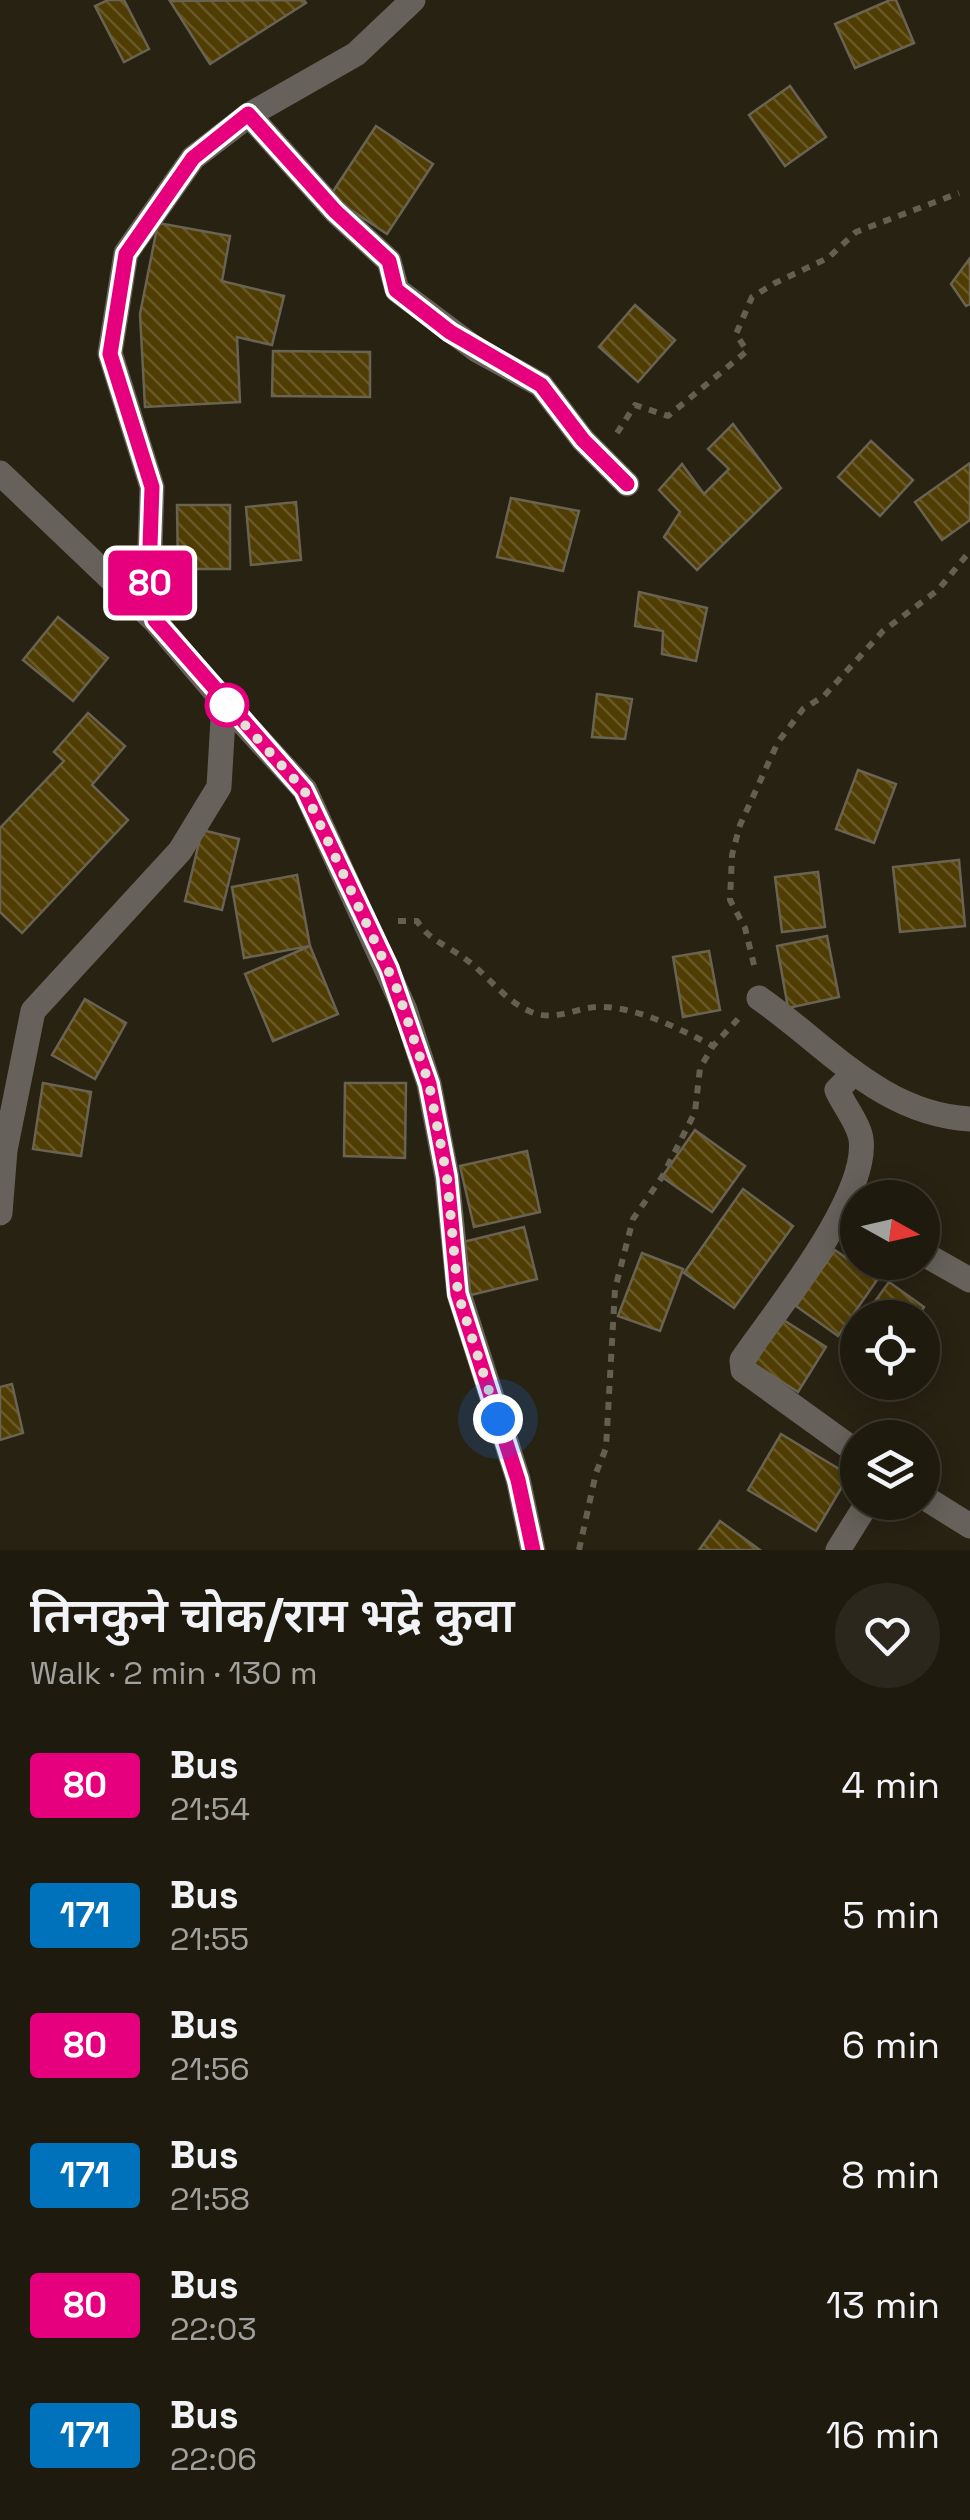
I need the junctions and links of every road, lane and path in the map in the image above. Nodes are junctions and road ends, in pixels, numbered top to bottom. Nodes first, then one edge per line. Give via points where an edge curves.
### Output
1 (413, 0) edge
2 (248, 114) junction
3 (959, 193) dead end
4 (600, 460) junction
5 (0, 473) edge
6 (627, 484) dead end
7 (970, 551) edge
8 (155, 620) junction
9 (224, 702) junction
10 (372, 932) junction
11 (759, 998) junction
12 (713, 1046) junction
13 (854, 1072) junction
14 (970, 1119) edge
15 (2, 1149) edge
16 (854, 1180) edge
17 (0, 1213) edge
18 (840, 1224) edge
19 (940, 1263) edge
20 (970, 1280) edge
21 (840, 1439) edge
22 (940, 1507) edge
23 (857, 1520) edge
24 (970, 1526) edge
25 (533, 1550) edge
26 (579, 1550) edge
27 (838, 1550) edge

1 - 2 street via 356,54
2 - 4 street via 335,211 380,250 396,290 450,332 541,385
2 - 8 street via 193,158 126,254 110,354 152,487 149,576
3 - 4 path via 856,232 828,258 752,298 736,334 747,351 668,416 635,405
4 - 6 street
5 - 8 street
7 - 11 path via 938,590 883,631 824,696 803,709 778,742 732,855 730,900 745,928
8 - 9 street
9 - 10 street via 304,790
9 - 15 street via 219,787 180,852 34,1011
10 - 12 path via 417,921 428,938 461,955 533,1013 556,1018 601,1006 630,1011
10 - 25 street via 429,1084 447,1177 458,1294 518,1480
11 - 12 path
11 - 13 street
12 - 26 path via 700,1068 695,1112 633,1218 614,1288 606,1448
13 - 14 street via 911,1110
13 - 16 street via 836,1090 861,1138
15 - 17 street
18 - 21 street via 742,1360 743,1370
19 - 20 street
22 - 24 street
23 - 27 street

